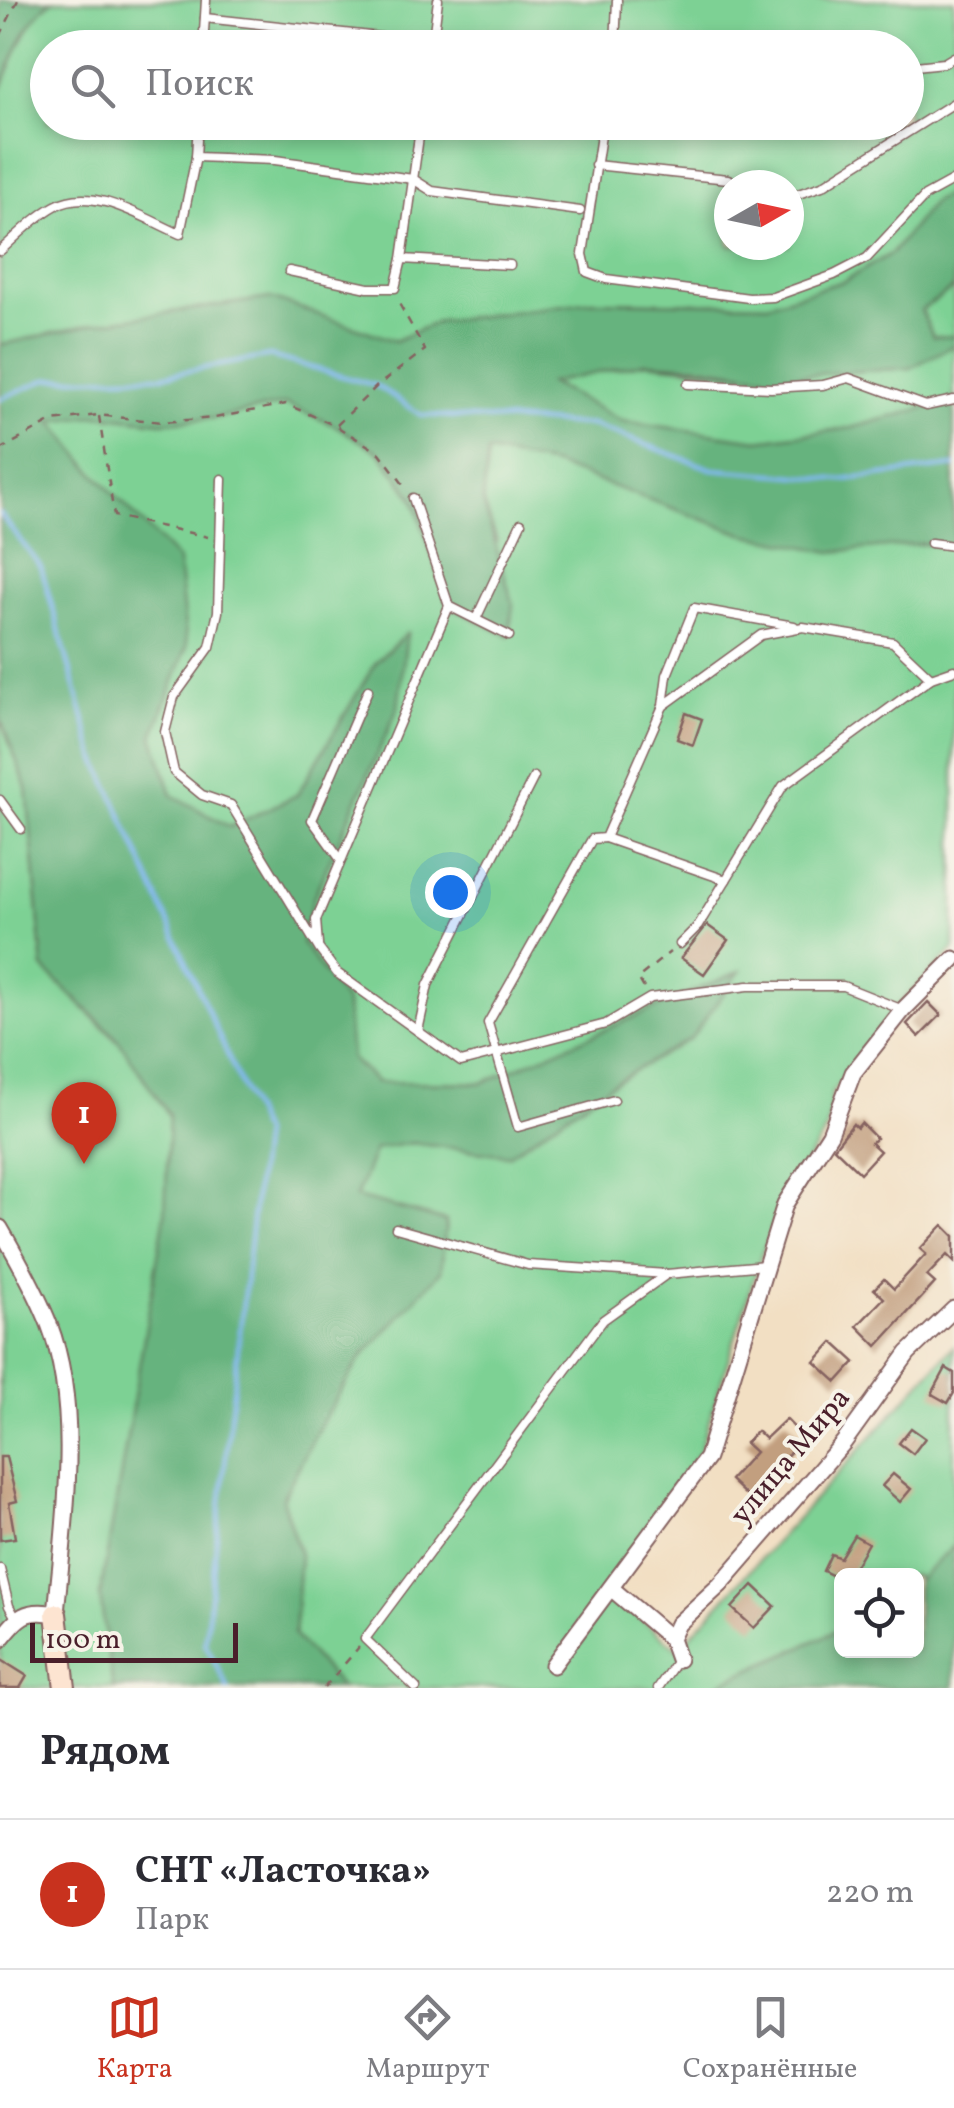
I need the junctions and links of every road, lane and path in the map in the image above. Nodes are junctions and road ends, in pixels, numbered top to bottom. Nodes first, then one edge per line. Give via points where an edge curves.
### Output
1 (18, 0) edge
2 (206, 0) edge
3 (438, 0) edge
4 (617, 0) edge
5 (204, 18) junction
6 (204, 30) edge
7 (309, 30) edge
8 (434, 30) edge
9 (616, 30) edge
10 (0, 36) edge
11 (954, 57) edge
12 (924, 65) edge
13 (954, 103) edge
14 (924, 122) edge
15 (197, 140) edge
16 (418, 140) edge
17 (600, 140) edge
18 (895, 140) edge
19 (196, 157) junction
20 (595, 165) junction
21 (714, 178) edge
22 (413, 179) junction
23 (954, 180) edge
24 (804, 192) edge
25 (580, 211) dead end
26 (0, 250) edge
27 (402, 260) junction
28 (510, 265) dead end
29 (290, 271) dead end
30 (395, 288) junction
31 (688, 384) dead end
32 (954, 400) edge
33 (98, 415) junction
34 (336, 426) junction
35 (0, 450) edge
36 (222, 479) dead end
37 (412, 498) joint
38 (520, 523) dead end
39 (220, 540) junction
40 (931, 543) dead end
41 (954, 546) edge
42 (450, 606) junction
43 (476, 619) junction
44 (803, 627) junction
45 (509, 636) dead end
46 (954, 670) edge
47 (930, 678) junction
48 (368, 690) dead end
49 (663, 706) junction
50 (534, 777) dead end
51 (0, 800) edge
52 (20, 829) dead end
53 (605, 838) junction
54 (342, 860) junction
55 (726, 880) junction
56 (680, 944) joint
57 (319, 949) junction
58 (954, 959) edge
59 (650, 998) junction
60 (903, 1010) junction
61 (418, 1031) junction
62 (498, 1052) junction
63 (614, 1100) dead end
64 (0, 1228) edge
65 (396, 1228) dead end
66 (765, 1265) junction
67 (667, 1274) junction
68 (954, 1310) edge
69 (0, 1569) edge
70 (611, 1588) junction
71 (56, 1614) junction
72 (16, 1618) junction
73 (365, 1639) junction
74 (671, 1639) junction
75 (0, 1640) edge
76 (678, 1659) joint
77 (552, 1664) dead end
78 (66, 1688) edge
79 (324, 1688) edge
80 (416, 1688) edge
81 (658, 1688) edge

1 - 10 path
2 - 5 lane
3 - 8 lane
4 - 9 lane
5 - 6 lane
5 - 7 lane
11 - 12 lane
13 - 14 lane
15 - 19 lane
16 - 22 lane
17 - 20 lane
18 - 24 lane
19 - 22 lane
19 - 26 lane via 180,234 106,201 72,200 57,204
20 - 21 lane
20 - 23 lane via 583,254 587,272 750,298 774,297 867,258 925,196
22 - 25 lane via 432,190
22 - 27 lane
27 - 28 lane
27 - 30 lane
29 - 30 lane
30 - 34 path via 424,350
31 - 32 lane via 771,388 849,378 926,406
33 - 34 path via 162,422 286,404
33 - 35 path via 52,421
33 - 39 path via 114,516
34 - 37 path via 380,453
36 - 39 lane
37 - 42 lane
38 - 43 lane
39 - 57 lane via 210,647 174,696 164,732 174,772 202,795 232,805
40 - 41 lane
42 - 43 lane
42 - 54 lane
43 - 45 lane
44 - 47 lane via 894,642
44 - 49 lane via 761,635
44 - 49 lane via 694,608 667,676
46 - 47 lane
47 - 55 lane via 783,786
48 - 54 lane via 312,820
49 - 53 lane
50 - 61 lane via 428,985
51 - 52 lane
53 - 55 lane
53 - 62 lane via 592,839 488,1023
54 - 57 lane via 316,920
55 - 56 lane
56 - 59 path via 638,978
57 - 61 lane via 338,973
58 - 60 street
59 - 60 lane via 748,986 842,986
59 - 62 lane via 606,1024
60 - 66 street via 853,1073 830,1134 785,1204
61 - 62 lane via 461,1062
62 - 63 lane via 518,1127
64 - 71 street via 50,1326 61,1372 65,1502
65 - 67 lane via 528,1264
66 - 67 lane
66 - 70 street via 707,1458
67 - 73 lane via 603,1320
68 - 74 street, улица Мира via 908,1353 844,1442
69 - 72 lane
70 - 74 street
70 - 77 street
71 - 72 street
71 - 78 street
72 - 75 street
73 - 79 path
73 - 80 lane
74 - 76 street
76 - 81 lane

